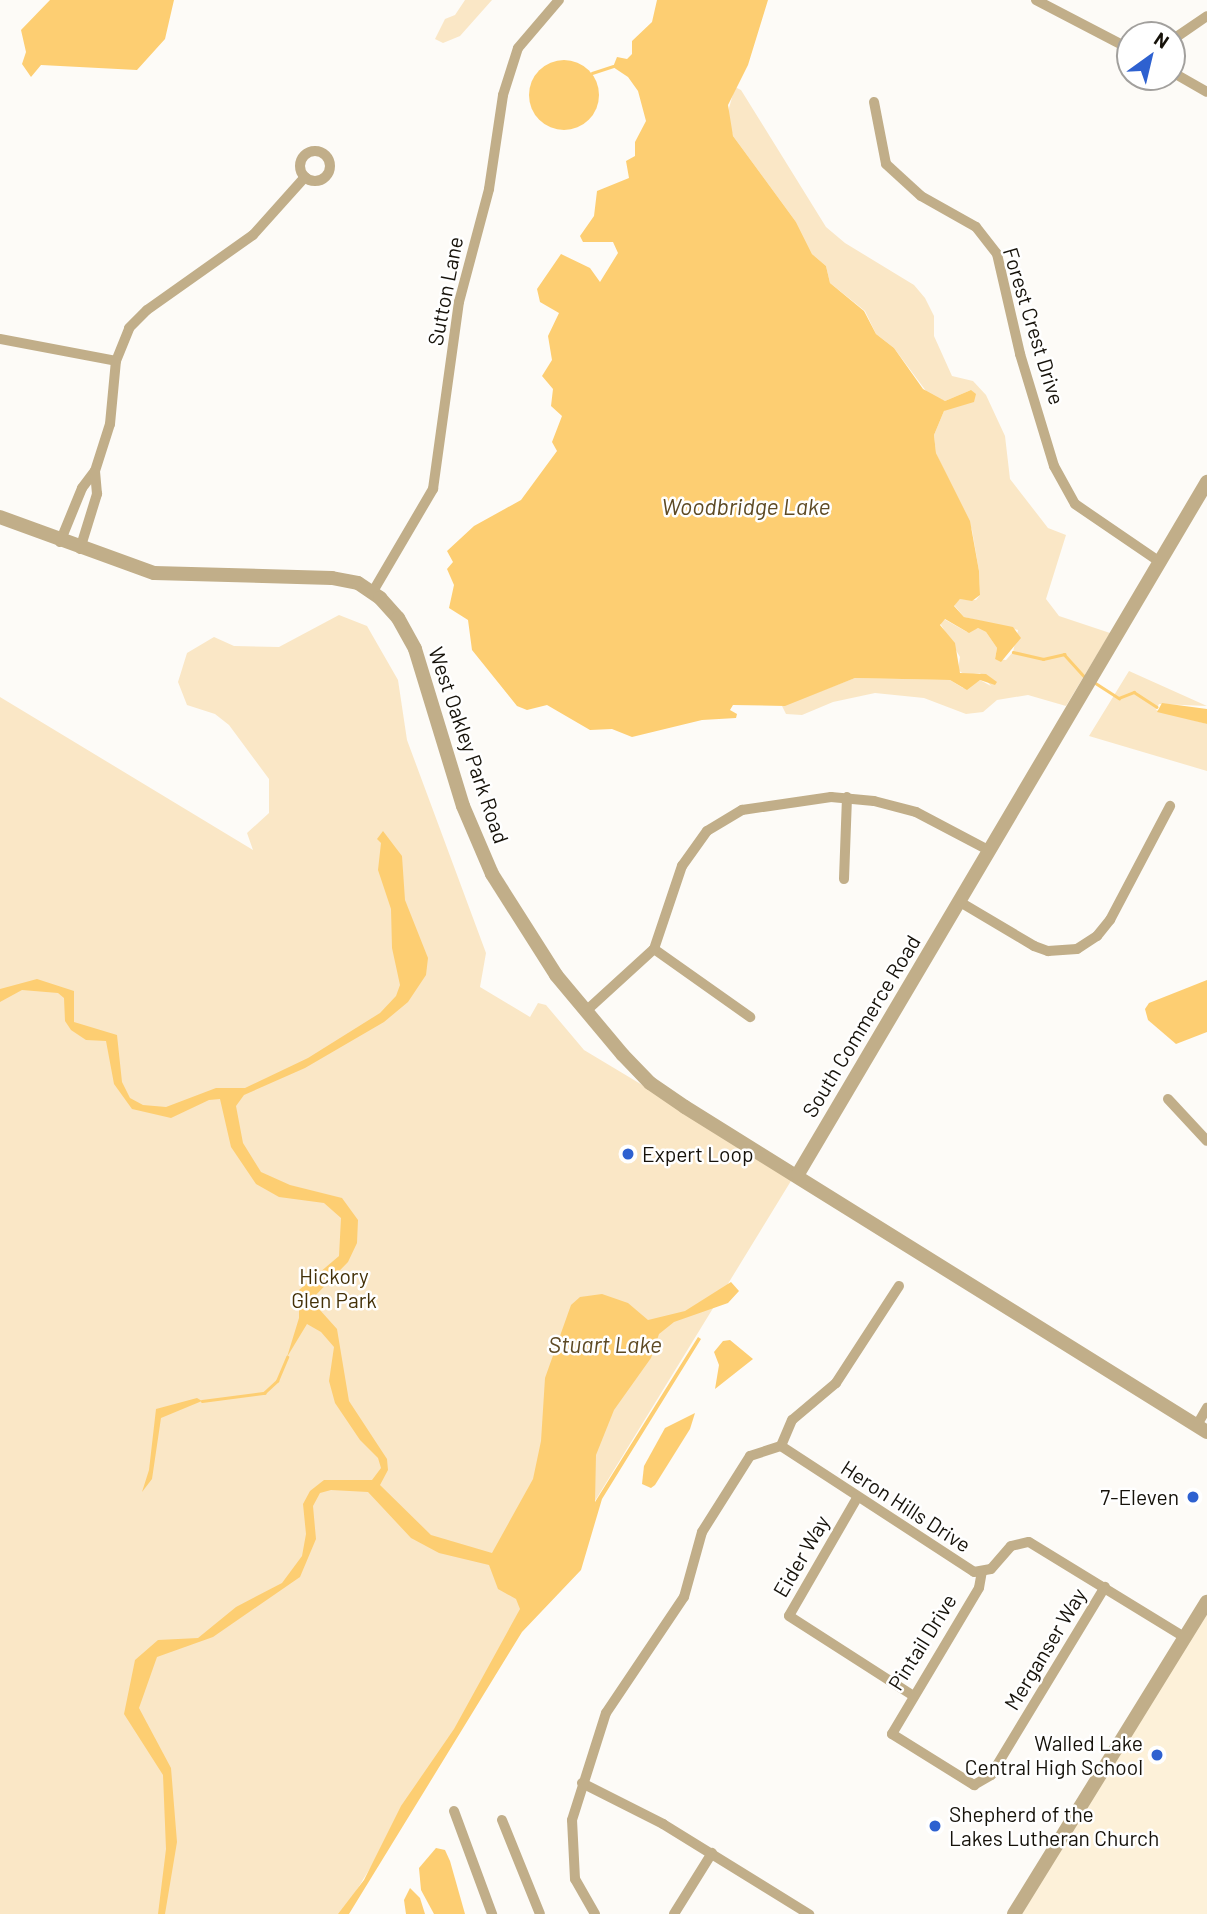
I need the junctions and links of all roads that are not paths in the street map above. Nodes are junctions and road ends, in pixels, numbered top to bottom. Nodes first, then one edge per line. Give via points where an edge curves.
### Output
1 (559, 0) edge
2 (1036, 0) edge
3 (1207, 16) edge
4 (1186, 30) edge
5 (1116, 42) edge
6 (1186, 80) edge
7 (1207, 92) edge
8 (874, 102) dead end
9 (305, 177) dead end
10 (0, 339) edge
11 (116, 361) junction
12 (95, 471) junction
13 (1207, 482) edge
14 (0, 517) edge
15 (60, 542) junction
16 (80, 549) junction
17 (1160, 562) junction
18 (372, 593) junction
19 (847, 797) junction
20 (1170, 806) dead end
21 (990, 851) junction
22 (844, 879) dead end
23 (960, 902) junction
24 (654, 949) junction
25 (586, 1011) junction
26 (750, 1017) dead end
27 (1168, 1099) dead end
28 (1207, 1141) edge
29 (798, 1174) junction
30 (899, 1286) dead end
31 (1207, 1408) edge
32 (1202, 1429) edge
33 (783, 1448) junction
34 (857, 1498) junction
35 (982, 1571) junction
36 (1105, 1587) junction
37 (1207, 1602) edge
38 (1184, 1637) junction
39 (912, 1695) junction
40 (892, 1734) joint
41 (582, 1783) junction
42 (454, 1811) dead end
43 (502, 1820) dead end
44 (712, 1853) junction
45 (492, 1914) edge
46 (540, 1914) edge
47 (595, 1914) edge
48 (674, 1914) edge
49 (809, 1914) edge
50 (1014, 1914) edge

1 - 18 street, Sutton Lane via 518,48 503,95 489,189 459,302 433,489
2 - 5 street
3 - 4 street
6 - 7 street
8 - 17 street, Forest Crest Drive via 886,164 920,196 976,227 997,254 1020,354 1054,467 1075,504
9 - 11 street via 253,235 147,310 130,328
10 - 11 street
11 - 12 street via 110,424
12 - 15 street via 82,488
12 - 16 street via 97,494
13 - 17 street, South Commerce Road
14 - 15 street, West Oakley Park Road
15 - 16 street, West Oakley Park Road
16 - 18 street, West Oakley Park Road via 171,576 332,578 358,583
17 - 21 street, South Commerce Road
18 - 25 street, West Oakley Park Road via 398,618 415,649 463,806 492,874 538,949
19 - 21 street via 916,811
19 - 22 street
19 - 24 street via 755,806 718,822 682,866
20 - 23 street via 1110,920 1077,949 1062,952 1034,946
21 - 23 street, South Commerce Road
23 - 29 street, South Commerce Road
24 - 25 street
24 - 26 street
25 - 29 street, West Oakley Park Road via 650,1083
27 - 28 street
29 - 32 street
30 - 33 street via 836,1383 792,1420
31 - 32 street
33 - 34 street, Heron Hills Drive
33 - 41 street via 750,1456 710,1518 684,1597 606,1713
34 - 35 street, Heron Hills Drive via 974,1572
34 - 39 street, Eider Way via 789,1616
35 - 36 street, Heron Hills Drive via 1001,1562 1011,1546 1029,1542
35 - 39 street, Pintail Drive via 979,1588
36 - 38 street, Heron Hills Drive
36 - 40 street, Merganser Way via 982,1784 959,1778
37 - 38 street
38 - 50 street
39 - 40 street, Pintail Drive
41 - 44 street
41 - 47 street via 572,1820 571,1847 575,1879
42 - 45 street
43 - 46 street
44 - 48 street
44 - 49 street

